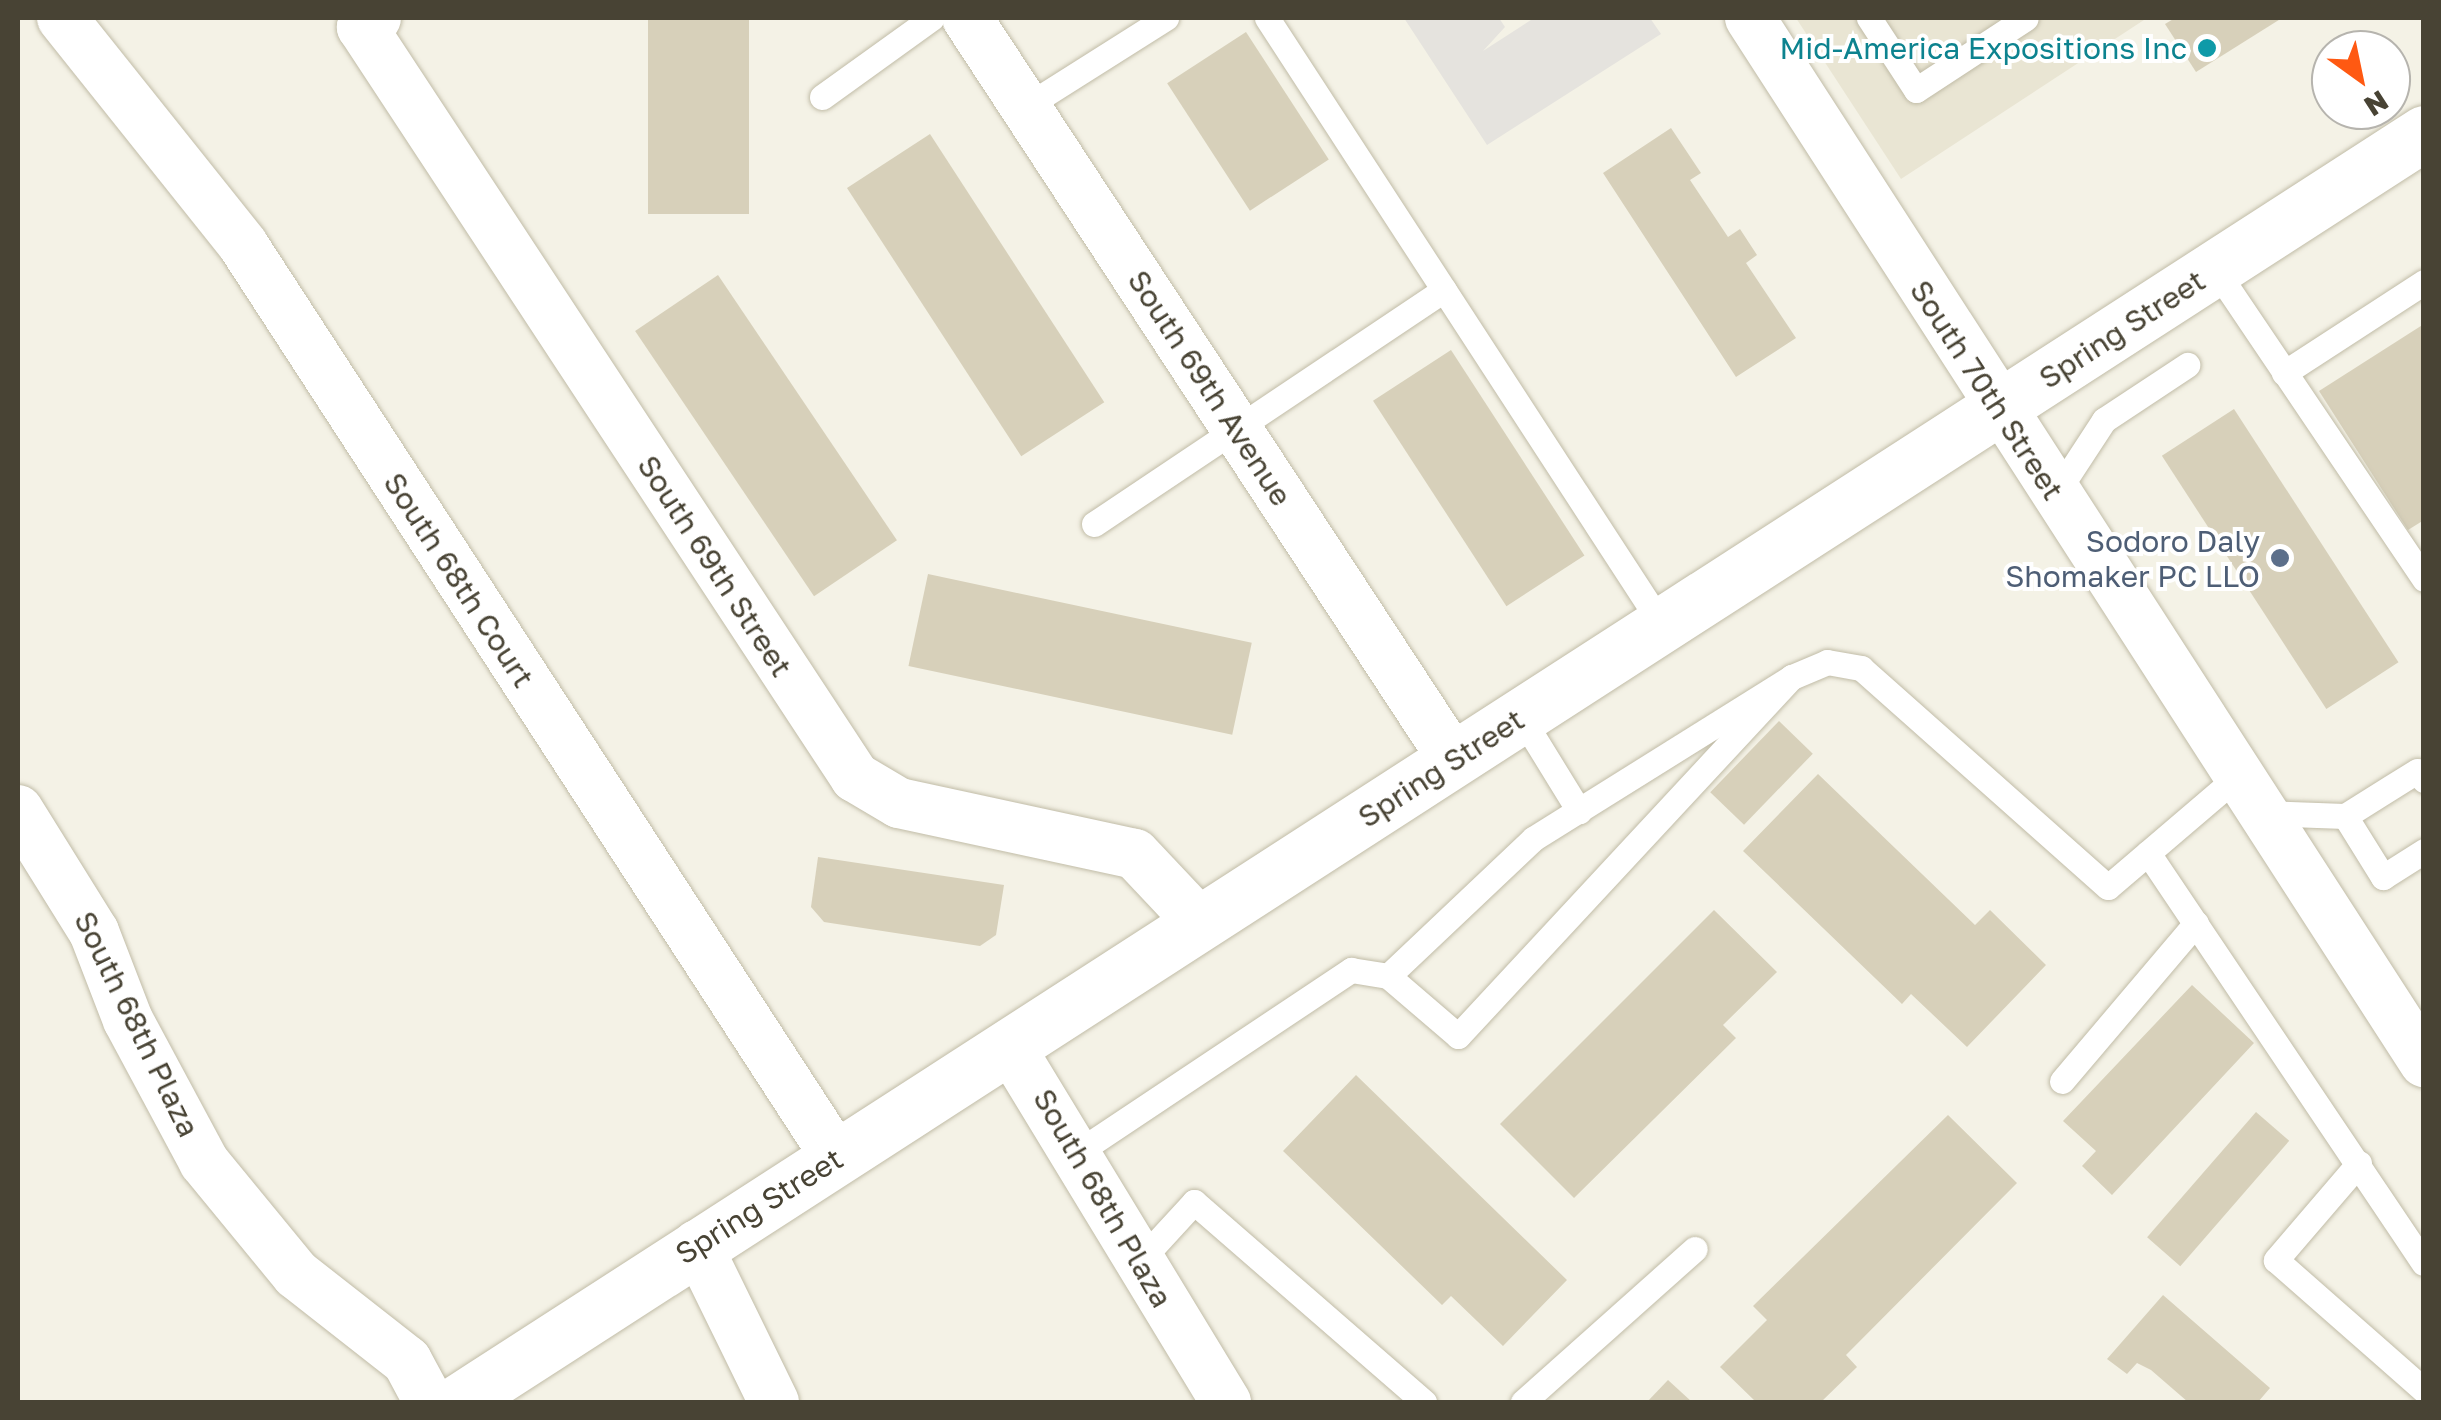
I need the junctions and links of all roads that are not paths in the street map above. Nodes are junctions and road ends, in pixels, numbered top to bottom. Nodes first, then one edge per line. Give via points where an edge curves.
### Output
1 (62, 18) edge
2 (932, 18) edge
3 (967, 18) edge
4 (1166, 18) edge
5 (1267, 18) edge
6 (1750, 18) edge
7 (1869, 18) edge
8 (2026, 18) edge
9 (369, 22) edge
10 (822, 96) dead end
11 (1025, 107) junction
12 (2424, 133) edge
13 (2215, 268) junction
14 (2424, 282) edge
15 (1444, 290) junction
16 (2187, 365) dead end
17 (2284, 372) junction
18 (1999, 409) junction
19 (1234, 426) junction
20 (2055, 495) junction
21 (1094, 524) dead end
22 (2424, 579) edge
23 (1662, 625) junction
24 (1792, 677) junction
25 (1520, 716) junction
26 (1453, 759) junction
27 (2424, 780) edge
28 (2250, 794) junction
29 (18, 810) edge
30 (1579, 811) junction
31 (2345, 816) junction
32 (2424, 851) edge
33 (2148, 853) junction
34 (2196, 923) junction
35 (1201, 924) junction
36 (1388, 976) junction
37 (1010, 1047) junction
38 (2424, 1062) edge
39 (2062, 1080) dead end
40 (1075, 1154) junction
41 (836, 1157) junction
42 (2359, 1163) junction
43 (697, 1245) junction
44 (1695, 1249) dead end
45 (2424, 1263) edge
46 (1138, 1264) junction
47 (2424, 1390) edge
48 (1408, 1398) edge
49 (428, 1402) edge
50 (458, 1402) edge
51 (774, 1402) edge
52 (1226, 1402) edge
53 (1523, 1402) edge

1 - 41 street, South 68th Court via 243,246
2 - 10 lane
3 - 11 street, South 69th Avenue
4 - 11 lane
5 - 15 lane
6 - 18 street, South 70th Street
7 - 8 lane via 1916,90
9 - 35 street, South 69th Street via 856,777 899,803 1135,854
11 - 19 street, South 69th Avenue
12 - 13 street, Spring Street
13 - 17 lane
13 - 18 street, Spring Street
14 - 17 lane
15 - 19 lane
15 - 23 lane
16 - 20 lane via 2104,420
17 - 22 lane
18 - 20 street, South 70th Street
18 - 23 street, Spring Street
19 - 21 lane
19 - 26 street, South 69th Avenue
20 - 28 street, South 70th Street
23 - 25 street, Spring Street
24 - 30 lane
24 - 33 lane via 1827,662 1860,668 2108,888
24 - 36 lane via 1458,1036
25 - 26 street, Spring Street
25 - 30 lane
26 - 35 street, Spring Street
27 - 31 lane via 2417,771
28 - 31 lane
28 - 33 lane
28 - 38 street, South 70th Street
29 - 49 street, South 68th Plaza via 94,932 128,1020 204,1162 296,1274 407,1362
30 - 36 lane via 1533,839
31 - 32 lane via 2384,877
33 - 34 lane
34 - 39 lane
34 - 42 lane
35 - 37 street, Spring Street
36 - 40 lane via 1351,970
37 - 40 street, South 68th Plaza
37 - 41 street, Spring Street
40 - 46 street, South 68th Plaza
41 - 43 street, Spring Street
42 - 45 lane
42 - 47 lane via 2276,1260
43 - 50 street, Spring Street
43 - 51 street
44 - 53 lane
46 - 48 lane via 1194,1202
46 - 52 street, South 68th Plaza

